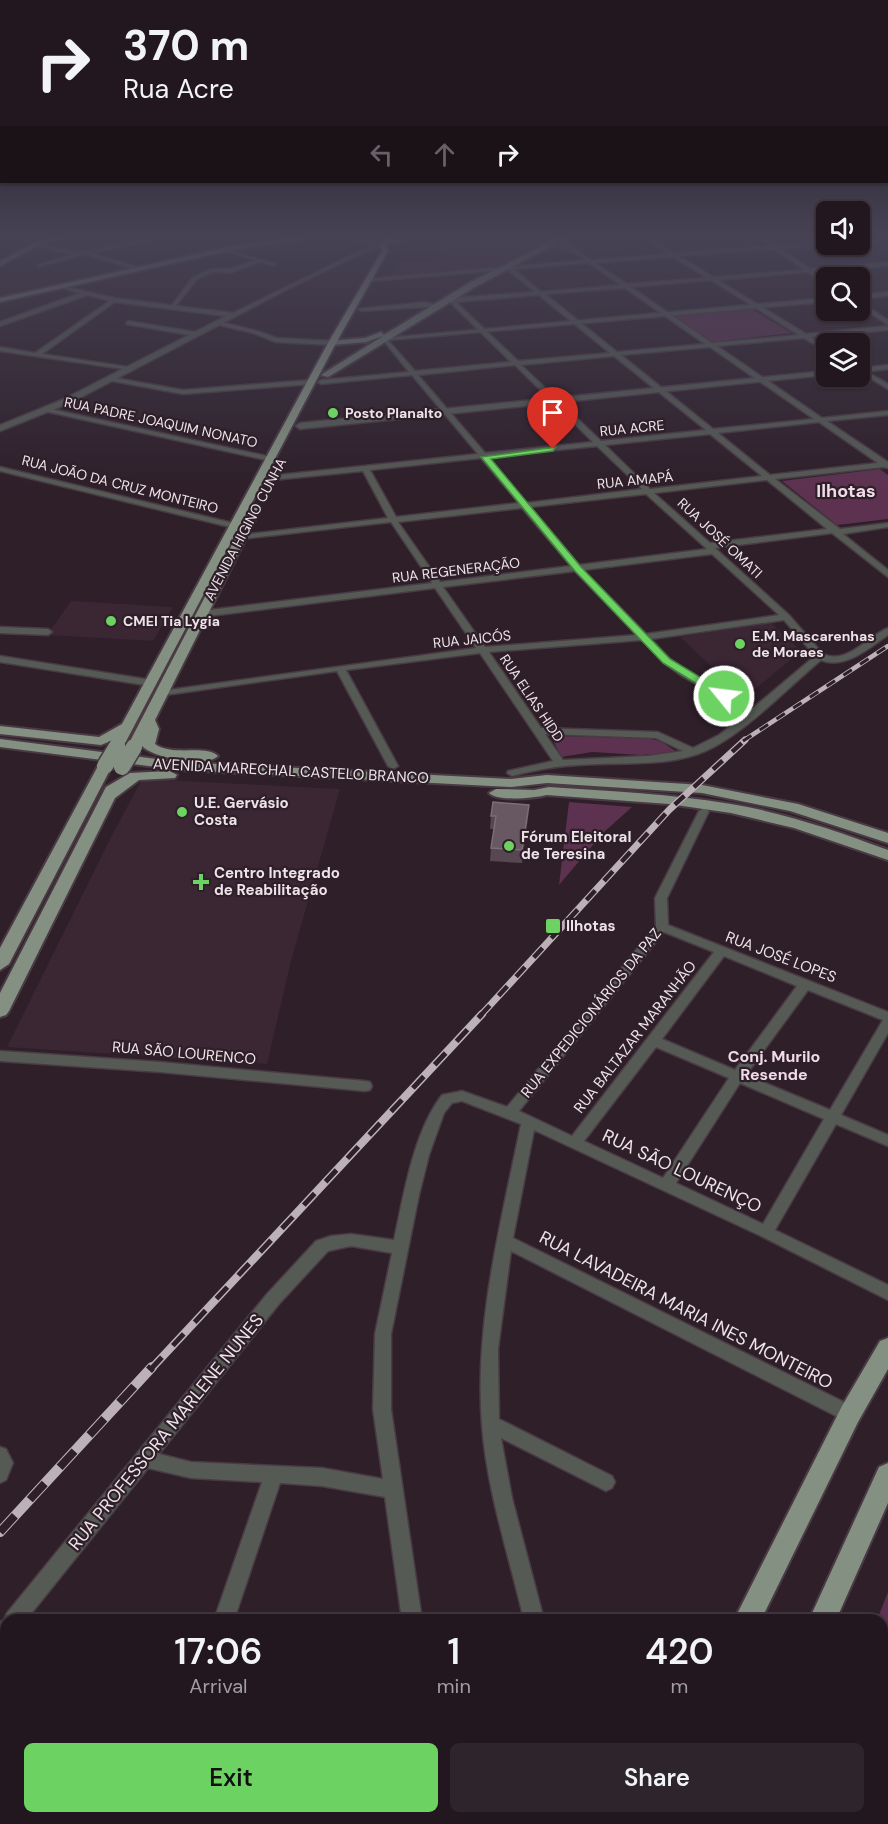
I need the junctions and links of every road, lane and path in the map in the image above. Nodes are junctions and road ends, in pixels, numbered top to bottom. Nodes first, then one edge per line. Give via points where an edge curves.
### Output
1 (85, 320) edge
2 (223, 320) edge
3 (348, 320) edge
4 (353, 320) edge
5 (403, 320) edge
6 (416, 320) edge
7 (470, 320) edge
8 (574, 320) edge
9 (597, 320) edge
10 (675, 320) edge
11 (779, 320) edge
12 (576, 322) junction
13 (128, 323) dead end
14 (217, 323) junction
15 (888, 328) edge
16 (481, 330) junction
17 (195, 334) junction
18 (805, 336) junction
19 (387, 339) junction
20 (336, 343) junction
21 (816, 343) edge
22 (711, 345) junction
23 (0, 350) edge
24 (362, 354) junction
25 (616, 354) junction
26 (36, 355) junction
27 (517, 364) junction
28 (888, 367) edge
29 (128, 369) junction
30 (870, 369) edge
31 (413, 373) junction
32 (816, 374) edge
33 (870, 376) edge
34 (109, 379) junction
35 (319, 380) junction
36 (762, 380) junction
37 (888, 387) edge
38 (661, 391) junction
39 (555, 402) junction
40 (46, 410) junction
41 (446, 412) junction
42 (888, 413) edge
43 (819, 420) junction
44 (295, 424) junction
45 (0, 428) edge
46 (711, 431) junction
47 (599, 444) junction
48 (485, 457) junction
49 (271, 459) junction
50 (887, 465) edge
51 (364, 468) junction
52 (0, 469) edge
53 (272, 478) junction
54 (770, 478) junction
55 (649, 492) junction
56 (526, 505) junction
57 (679, 519) junction
58 (394, 521) junction
59 (665, 521) dead end
60 (888, 525) edge
61 (234, 526) junction
62 (837, 531) junction
63 (242, 537) junction
64 (711, 549) junction
65 (578, 569) junction
66 (888, 574) edge
67 (440, 586) junction
68 (201, 614) junction
69 (786, 617) junction
70 (1, 630) edge
71 (888, 631) edge
72 (48, 632) dead end
73 (645, 638) junction
74 (483, 650) junction
75 (817, 651) junction
76 (0, 659) edge
77 (340, 668) junction
78 (151, 683) junction
79 (161, 694) junction
80 (752, 712) junction
81 (148, 718) junction
82 (129, 724) junction
83 (0, 730) edge
84 (538, 731) junction
85 (0, 743) edge
86 (693, 752) junction
87 (0, 753) edge
88 (559, 762) junction
89 (393, 766) junction
90 (511, 778) junction
91 (546, 785) junction
92 (94, 787) junction
93 (108, 796) junction
94 (705, 811) dead end
95 (888, 838) edge
96 (888, 855) edge
97 (662, 927) junction
98 (721, 952) junction
99 (0, 964) edge
100 (805, 984) junction
101 (0, 1011) edge
102 (888, 1017) edge
103 (888, 1022) edge
104 (653, 1040) junction
105 (0, 1056) edge
106 (738, 1076) junction
107 (364, 1086) dead end
108 (510, 1113) junction
109 (831, 1118) junction
110 (528, 1123) junction
111 (888, 1142) edge
112 (575, 1143) junction
113 (666, 1186) junction
114 (766, 1232) junction
115 (505, 1241) junction
116 (401, 1248) junction
117 (888, 1293) edge
118 (888, 1350) edge
119 (850, 1414) junction
120 (490, 1423) junction
121 (0, 1455) edge
122 (145, 1459) junction
123 (0, 1474) edge
124 (274, 1475) junction
125 (888, 1475) edge
126 (606, 1482) dead end
127 (392, 1489) junction
128 (19, 1614) edge
129 (227, 1614) edge
130 (411, 1614) edge
131 (533, 1614) edge
132 (750, 1614) edge
133 (825, 1614) edge

1 - 26 street
2 - 14 street
3 - 20 main road, AVENIDA HIGINO CUNHA
4 - 20 main road, AVENIDA HIGINO CUNHA
5 - 20 main road via 375,338
6 - 19 main road
7 - 16 street, RUA JOSÉ OMATI
8 - 12 street
9 - 12 street
10 - 22 street
11 - 18 street
12 - 16 street
12 - 25 street
13 - 17 street
14 - 17 street
14 - 20 street via 276,340
15 - 18 street
16 - 19 street
16 - 27 street, RUA JOSÉ OMATI
17 - 29 street
18 - 21 street
18 - 22 street
19 - 24 main road
19 - 31 street
20 - 24 main road via 362,347
20 - 35 main road, AVENIDA HIGINO CUNHA
20 - 35 main road, AVENIDA HIGINO CUNHA
22 - 25 street
22 - 36 street
23 - 26 street
24 - 35 main road
25 - 27 street
25 - 38 street
26 - 29 street
27 - 31 street
27 - 39 street, RUA JOSÉ OMATI
28 - 30 street
29 - 34 street
31 - 35 street
31 - 41 street
32 - 36 street
33 - 37 street
34 - 35 street via 183,392
34 - 40 street
35 - 44 main road, AVENIDA HIGINO CUNHA
36 - 38 street
36 - 43 street
38 - 39 street
38 - 46 street
39 - 41 street
39 - 47 street, RUA JOSÉ OMATI
40 - 45 street
40 - 49 street, RUA PADRE JOAQUIM NONATO
41 - 44 street
41 - 48 street
42 - 43 street, RUA ACRE
43 - 46 street, RUA ACRE
43 - 50 street
44 - 49 main road, AVENIDA HIGINO CUNHA
44 - 53 main road, AVENIDA HIGINO CUNHA
46 - 47 street, RUA ACRE
46 - 54 street
47 - 48 street, RUA ACRE
47 - 55 street, RUA JOSÉ OMATI
48 - 51 street, RUA ACRE
48 - 56 street
49 - 61 main road, AVENIDA HIGINO CUNHA
50 - 54 street, RUA AMAPÁ
51 - 53 street, RUA ACRE
51 - 58 street, RUA ELIAS HIDD
52 - 61 street, RUA JOÃO DA CRUZ MONTEIRO
53 - 63 main road, AVENIDA HIGINO CUNHA
54 - 55 street, RUA AMAPÁ
54 - 62 street
55 - 56 street, RUA AMAPÁ
55 - 57 street, RUA JOSÉ OMATI
56 - 58 street, RUA AMAPÁ
56 - 65 street
57 - 59 street
57 - 64 street, RUA JOSÉ OMATI
58 - 63 street, RUA AMAPÁ
58 - 67 street, RUA ELIAS HIDD
60 - 62 street, RUA REGENERAÇÃO
61 - 78 main road, AVENIDA HIGINO CUNHA
62 - 64 street, RUA REGENERAÇÃO
62 - 66 street
63 - 68 main road, AVENIDA HIGINO CUNHA
64 - 65 street, RUA REGENERAÇÃO
64 - 69 street, RUA JOSÉ OMATI
65 - 67 street, RUA REGENERAÇÃO
65 - 73 street
67 - 68 street, RUA REGENERAÇÃO
67 - 74 street, RUA ELIAS HIDD
68 - 79 main road, AVENIDA HIGINO CUNHA
69 - 73 street, RUA JAICÓS
69 - 75 street, RUA JOSÉ OMATI
70 - 72 street
71 - 75 street via 839,660 829,661
73 - 74 street, RUA JAICÓS
73 - 80 street via 685,674
74 - 77 street, RUA JAICÓS
74 - 84 street, RUA ELIAS HIDD
75 - 80 street
76 - 78 street
77 - 79 street, RUA JAICÓS
77 - 89 street
78 - 82 main road, AVENIDA HIGINO CUNHA
79 - 81 main road, AVENIDA HIGINO CUNHA
80 - 86 street via 722,736
81 - 89 main road via 152,729 148,745 160,753
81 - 93 main road, AVENIDA HIGINO CUNHA, bridge
82 - 83 main road via 101,741
82 - 92 main road, AVENIDA HIGINO CUNHA, bridge
84 - 86 street via 658,735
84 - 88 street, RUA ELIAS HIDD
85 - 90 main road, AVENIDA MARECHAL CASTELO BRANCO via 180,766
86 - 88 street, RUA ELIAS HIDD via 644,759
87 - 92 main road via 87,764 92,768
88 - 90 street, RUA ELIAS HIDD
89 - 90 main road
90 - 91 main road, AVENIDA MARECHAL CASTELO BRANCO
91 - 93 main road via 530,795 151,774 132,777
91 - 95 main road, AVENIDA MARECHAL CASTELO BRANCO via 681,788 743,795
91 - 96 main road, AVENIDA MARECHAL CASTELO BRANCO via 709,805 786,821
92 - 99 main road, AVENIDA HIGINO CUNHA
93 - 101 main road, AVENIDA HIGINO CUNHA
94 - 97 street, RUA EXPEDICIONÁRIOS DA PAZ via 661,898
97 - 98 street, RUA JOSÉ LOPES
97 - 108 street, RUA EXPEDICIONÁRIOS DA PAZ
98 - 100 street, RUA JOSÉ LOPES
98 - 104 street, RUA BALTAZAR MARANHÃO
100 - 102 street, RUA JOSÉ LOPES
100 - 106 street
103 - 109 street
104 - 106 street
104 - 112 street, RUA BALTAZAR MARANHÃO
105 - 107 street, RUA SÃO LOURENCO via 160,1066
106 - 109 street
106 - 113 street
108 - 110 street, RUA SÃO LOURENÇO
108 - 116 street, RUA SÃO LOURENÇO via 455,1096 438,1110 411,1195
109 - 111 street
109 - 114 street
110 - 112 street, RUA SÃO LOURENÇO
110 - 115 street, RUA EXPEDICIONÁRIOS DA PAZ
112 - 113 street, RUA SÃO LOURENÇO
113 - 114 street, RUA SÃO LOURENÇO
114 - 117 street, RUA SÃO LOURENÇO
115 - 119 street, RUA LAVADEIRA MARIA INES MONTEIRO
115 - 120 street, RUA EXPEDICIONÁRIOS DA PAZ via 490,1352
116 - 122 street, RUA PROFESSORA MARLENE NUNES via 346,1240 322,1246 273,1299
116 - 127 street via 382,1352 382,1409
118 - 119 main road
119 - 132 main road
120 - 126 street
120 - 131 street, RUA EXPEDICIONÁRIOS DA PAZ
121 - 123 street via 4,1463
122 - 124 street via 191,1470
122 - 128 street, RUA PROFESSORA MARLENE NUNES
124 - 127 street via 322,1476
124 - 129 street
125 - 133 main road
127 - 130 street

